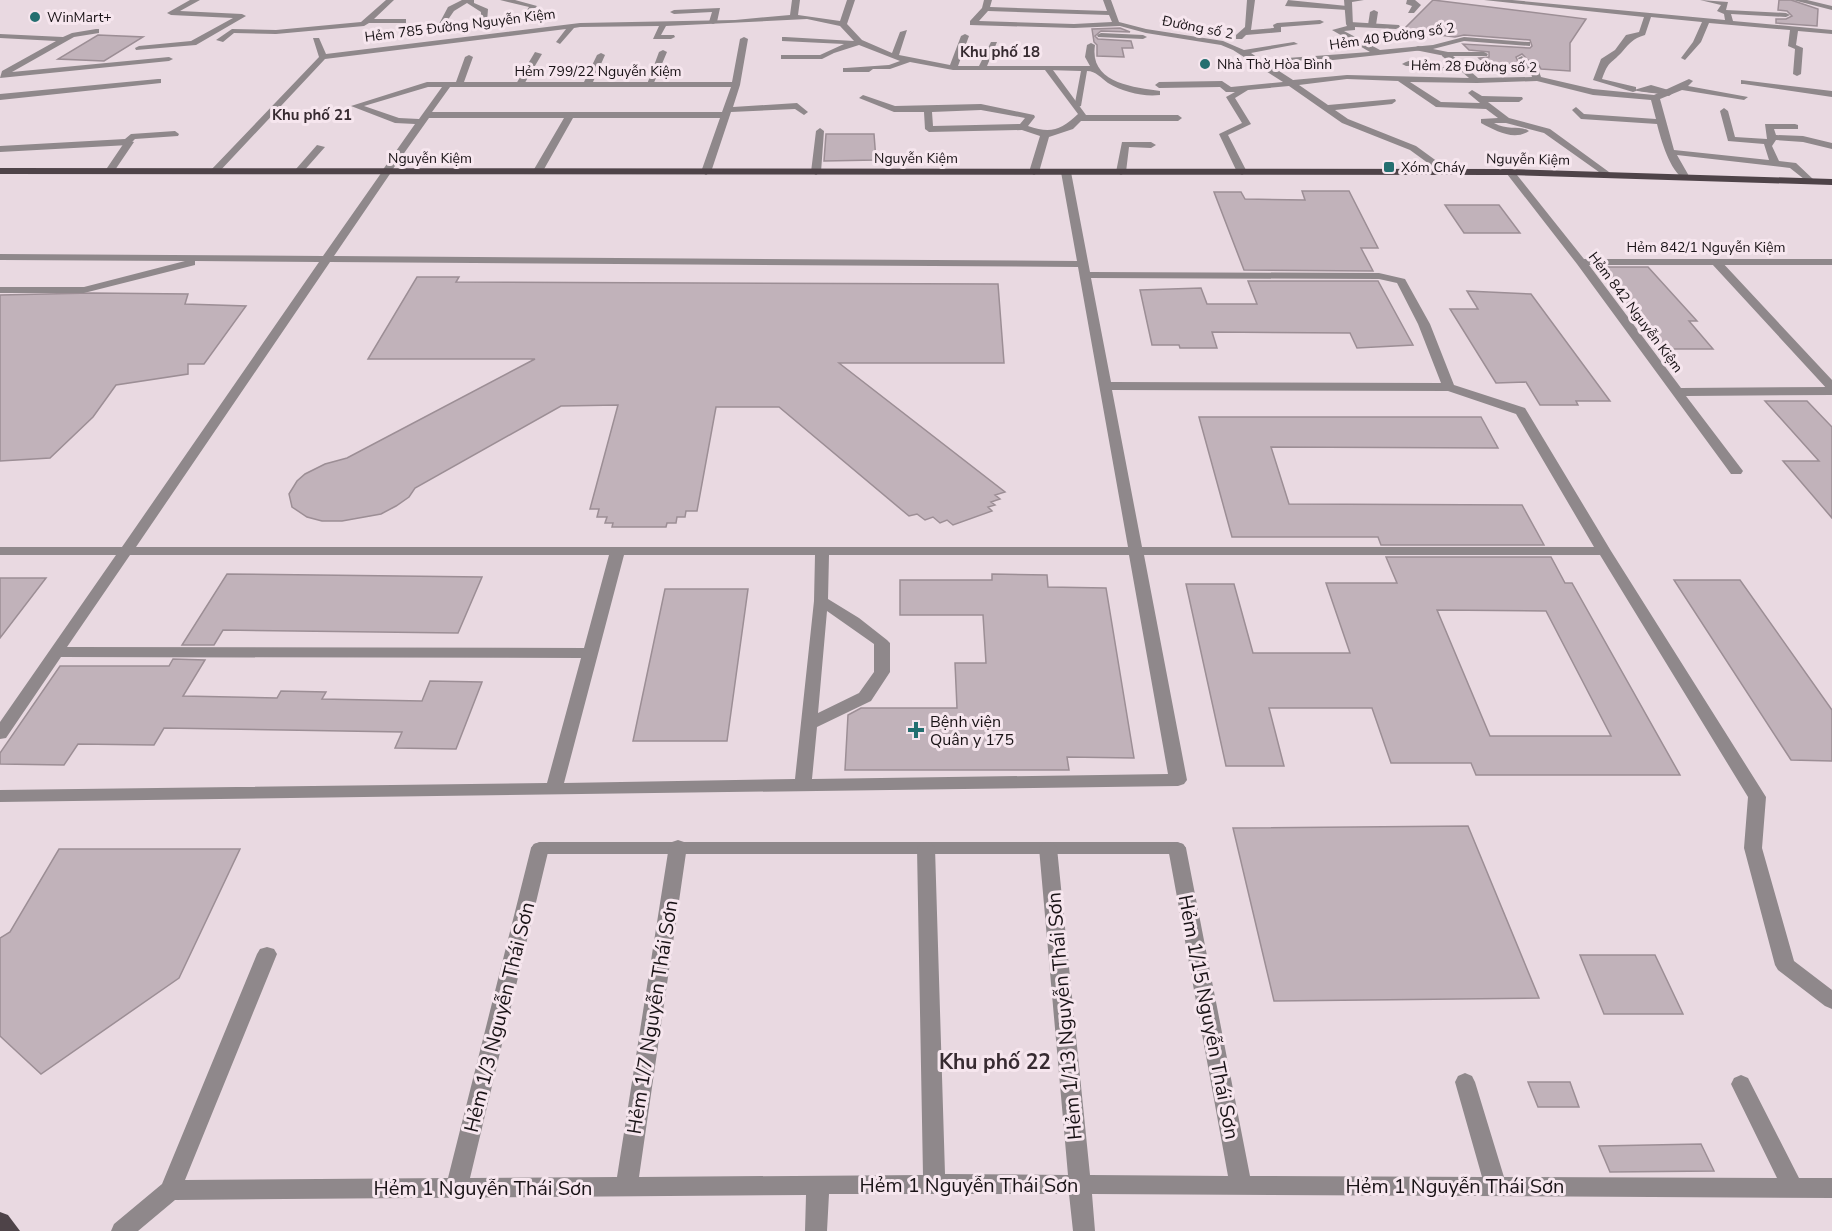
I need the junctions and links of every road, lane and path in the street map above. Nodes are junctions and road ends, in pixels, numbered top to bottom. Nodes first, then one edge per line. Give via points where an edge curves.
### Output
1 (196, 0) edge
2 (390, 0) edge
3 (468, 0) edge
4 (504, 0) edge
5 (796, 0) edge
6 (851, 0) edge
7 (1107, 0) edge
8 (1251, 0) edge
9 (1293, 0) edge
10 (1360, 0) edge
11 (1411, 0) edge
12 (1488, 0) edge
13 (1581, 0) edge
14 (1704, 0) edge
15 (1797, 0) edge
16 (1613, 3) dead end
17 (987, 4) edge
18 (1347, 8) junction
19 (1832, 8) edge
20 (1581, 9) junction
21 (1411, 11) dead end
22 (674, 12) dead end
23 (1374, 12) dead end
24 (1607, 12) junction
25 (1727, 12) junction
26 (529, 13) dead end
27 (1112, 13) junction
28 (1786, 15) dead end
29 (1648, 16) junction
30 (794, 17) junction
31 (484, 20) dead end
32 (403, 21) dead end
33 (1706, 21) junction
34 (369, 22) junction
35 (442, 22) dead end
36 (713, 22) junction
37 (1320, 22) dead end
38 (664, 23) junction
39 (1730, 23) junction
40 (843, 24) junction
41 (1120, 24) junction
42 (1350, 24) junction
43 (1372, 25) junction
44 (572, 26) junction
45 (1794, 29) junction
46 (96, 31) dead end
47 (904, 32) dead end
48 (1155, 32) junction
49 (1244, 33) junction
50 (1255, 33) junction
51 (1832, 33) edge
52 (0, 36) edge
53 (965, 36) dead end
54 (1101, 36) dead end
55 (671, 37) dead end
56 (64, 39) junction
57 (316, 39) dead end
58 (744, 39) dead end
59 (785, 39) dead end
60 (217, 41) dead end
61 (560, 42) dead end
62 (859, 42) junction
63 (994, 44) dead end
64 (1294, 44) dead end
65 (1527, 44) dead end
66 (1091, 45) dead end
67 (1229, 45) junction
68 (1281, 46) junction
69 (139, 48) dead end
70 (1414, 49) junction
71 (663, 52) dead end
72 (1244, 52) junction
73 (1379, 53) junction
74 (538, 54) dead end
75 (601, 54) dead end
76 (1445, 54) junction
77 (1484, 54) dead end
78 (322, 57) junction
79 (469, 57) dead end
80 (784, 57) dead end
81 (894, 57) junction
82 (1522, 58) dead end
83 (1685, 58) dead end
84 (169, 59) dead end
85 (1324, 59) junction
86 (910, 60) junction
87 (1261, 62) junction
88 (1406, 64) dead end
89 (953, 68) junction
90 (982, 68) junction
91 (1047, 68) junction
92 (1095, 69) junction
93 (1462, 69) junction
94 (846, 70) dead end
95 (1083, 71) junction
96 (1797, 74) dead end
97 (0, 76) edge
98 (1347, 77) junction
99 (1399, 78) junction
100 (1537, 79) junction
101 (158, 81) dead end
102 (1478, 81) junction
103 (1744, 82) dead end
104 (1291, 83) junction
105 (447, 84) junction
106 (459, 84) junction
107 (520, 84) junction
108 (587, 85) junction
109 (649, 85) junction
110 (736, 85) junction
111 (1249, 88) junction
112 (1669, 93) junction
113 (1637, 94) junction
114 (1832, 94) edge
115 (0, 97) edge
116 (1744, 97) dead end
117 (862, 98) dead end
118 (1655, 98) junction
119 (1519, 99) dead end
120 (1392, 101) dead end
121 (1077, 106) junction
122 (1488, 106) junction
123 (1326, 108) junction
124 (928, 110) junction
125 (1576, 110) dead end
126 (1724, 111) dead end
127 (804, 112) dead end
128 (726, 113) junction
129 (570, 115) junction
130 (423, 118) junction
131 (1079, 118) junction
132 (1178, 118) dead end
133 (1506, 120) junction
134 (1662, 122) junction
135 (1023, 127) junction
136 (1795, 128) dead end
137 (1543, 130) junction
138 (820, 131) dead end
139 (175, 134) dead end
140 (1045, 135) junction
141 (1771, 140) junction
142 (129, 142) junction
143 (1151, 144) dead end
144 (1832, 146) edge
145 (320, 147) dead end
146 (0, 149) edge
147 (1670, 152) junction
148 (1775, 163) junction
149 (0, 171) edge
150 (110, 171) junction
151 (214, 171) junction
152 (299, 171) junction
153 (387, 171) junction
154 (538, 171) junction
155 (706, 171) junction
156 (816, 172) junction
157 (1034, 172) junction
158 (1066, 172) junction
159 (1121, 172) junction
160 (1242, 172) junction
161 (1446, 172) junction
162 (1510, 172) junction
163 (1606, 174) junction
164 (1683, 176) junction
165 (1809, 180) junction
166 (1832, 182) edge
167 (0, 257) edge
168 (215, 257) junction
169 (328, 258) junction
170 (1581, 262) junction
171 (1716, 262) junction
172 (1832, 262) edge
173 (1084, 269) junction
174 (0, 290) edge
175 (1105, 386) junction
176 (1449, 387) junction
177 (1832, 389) edge
178 (1678, 392) junction
179 (1736, 471) dead end
180 (0, 551) edge
181 (822, 551) junction
182 (1604, 551) junction
183 (126, 552) junction
184 (617, 553) junction
185 (1135, 553) junction
186 (821, 601) junction
187 (57, 652) junction
188 (591, 653) junction
189 (809, 724) junction
190 (0, 734) edge
191 (803, 786) junction
192 (554, 787) junction
193 (0, 796) edge
194 (678, 846) junction
195 (926, 848) junction
196 (1048, 848) junction
197 (267, 954) dead end
198 (1832, 1001) edge
199 (1465, 1082) dead end
200 (1741, 1084) dead end
201 (934, 1184) junction
202 (1079, 1184) junction
203 (1241, 1185) junction
204 (818, 1186) junction
205 (1496, 1186) junction
206 (458, 1187) junction
207 (626, 1187) junction
208 (1792, 1188) junction
209 (1832, 1188) edge
210 (170, 1190) junction
211 (0, 1222) edge
212 (9, 1231) edge
213 (122, 1231) edge
214 (816, 1231) edge
215 (1084, 1231) edge

1 - 69 street via 171,13 242,16 193,43
2 - 34 street
3 - 31 street via 485,11
3 - 35 street via 451,9
4 - 26 street via 533,6
5 - 30 street
6 - 40 street
7 - 27 street
8 - 49 street via 1249,28
9 - 18 street via 1288,4
10 - 18 street via 1348,0
11 - 21 street via 1418,5
12 - 20 street
13 - 20 street
14 - 25 street via 1725,4 1721,11
15 - 19 street
16 - 24 street
17 - 27 street
17 - 41 street, Đường số 2 via 974,23
18 - 42 street
20 - 24 street
22 - 36 street via 717,10
23 - 43 street
24 - 29 street
25 - 28 street
25 - 39 street
27 - 41 street
29 - 33 street
29 - 113 street via 1642,33 1629,37 1618,52 1604,61 1597,80
30 - 36 street, Hẻm 785 Đường Nguyễn Kiệm
30 - 40 street, Hẻm 785 Đường Nguyễn Kiệm
32 - 34 street
33 - 39 street
33 - 83 street
34 - 60 street via 232,32
36 - 38 street, Hẻm 785 Đường Nguyễn Kiệm
37 - 50 street via 1277,25 1278,30
38 - 44 street, Hẻm 785 Đường Nguyễn Kiệm
38 - 55 street via 656,37
39 - 45 street
40 - 62 street
41 - 48 street, Đường số 2
42 - 43 street
42 - 73 street via 1352,28 1336,30
43 - 70 street via 1399,32
44 - 61 street
44 - 78 street, Hẻm 785 Đường Nguyễn Kiệm
45 - 51 street
45 - 96 street via 1792,46 1799,48
46 - 56 street via 78,32
47 - 81 street
48 - 54 street via 1143,37
48 - 67 street, Đường số 2
49 - 50 street
49 - 67 street
50 - 68 street
52 - 56 street
53 - 89 street
56 - 97 street
57 - 78 street
58 - 110 street
59 - 62 street
62 - 80 street via 822,57
62 - 81 street
63 - 90 street
64 - 68 street
65 - 70 street, Hẻm 40 Đường số 2 via 1464,39
66 - 92 street via 1089,57
67 - 72 street, Đường số 2
68 - 72 street
70 - 73 street, Hẻm 40 Đường số 2
70 - 76 street
71 - 109 street
72 - 87 street, Đường số 2
73 - 85 street, Hẻm 40 Đường số 2
74 - 107 street
75 - 108 street
76 - 77 street
76 - 93 street
78 - 151 street
79 - 106 street
81 - 86 street
82 - 100 street via 1527,67 1534,68
84 - 97 street
85 - 87 street, Hẻm 40 Đường số 2
85 - 98 street
86 - 89 street
86 - 94 street via 890,67
87 - 104 street, Đường số 2
88 - 93 street
89 - 90 street
90 - 91 street
91 - 95 street
91 - 121 street
92 - 95 street
92 - 111 street, Hẻm 28 Đường số 2 via 1108,82 1139,93 1222,84 1229,90
93 - 102 street
95 - 121 street
98 - 99 street, Hẻm 28 Đường số 2
98 - 104 street, Hẻm 28 Đường số 2
99 - 102 street, Hẻm 28 Đường số 2
99 - 122 street via 1439,105
100 - 102 street, Hẻm 28 Đường số 2
100 - 113 street, Hẻm 28 Đường số 2 via 1593,92
101 - 115 street
103 - 114 street
104 - 111 street, Hẻm 28 Đường số 2
104 - 123 street, Đường số 2
105 - 106 street, Hẻm 799/22 Nguyễn Kiệm
105 - 130 street
105 - 130 street, Hẻm 799/22 Nguyễn Kiệm via 427,85 355,106 398,121
106 - 107 street, Hẻm 799/22 Nguyễn Kiệm
107 - 108 street, Hẻm 799/22 Nguyễn Kiệm
108 - 109 street, Hẻm 799/22 Nguyễn Kiệm
109 - 110 street, Hẻm 799/22 Nguyễn Kiệm
110 - 128 street
111 - 160 street via 1230,97 1247,124 1223,134
112 - 113 street via 1651,88
112 - 116 street via 1685,84
112 - 118 street
113 - 118 street, Hẻm 28 Đường số 2
117 - 124 street via 894,109
118 - 134 street
119 - 122 street via 1476,96
120 - 123 street
121 - 131 street via 1083,114
122 - 133 street
123 - 161 street, Đường số 2 via 1345,121 1413,148
124 - 135 street via 929,129
124 - 135 street via 981,107 1031,117
125 - 134 street via 1581,116
126 - 141 street via 1731,139
127 - 128 street via 797,106
128 - 129 street
128 - 155 street
129 - 130 street
129 - 154 street
130 - 153 street
131 - 132 street
131 - 140 street via 1070,127
133 - 137 street
133 - 137 street via 1484,121 1504,132
134 - 147 street
135 - 140 street
136 - 141 street via 1768,126
137 - 163 street
138 - 156 street
139 - 142 street via 131,137
140 - 157 street
141 - 144 street via 1803,139
141 - 148 street via 1767,146
142 - 146 street
142 - 150 street
143 - 159 street via 1125,144
145 - 152 street
147 - 148 street
147 - 164 street
148 - 165 street via 1793,165
149 - 150 main road, Nguyễn Kiệm
150 - 151 main road, Nguyễn Kiệm
151 - 152 main road, Nguyễn Kiệm
152 - 153 main road, Nguyễn Kiệm
153 - 154 main road, Nguyễn Kiệm
153 - 169 street
154 - 155 main road, Nguyễn Kiệm
155 - 156 main road, Nguyễn Kiệm
156 - 157 main road, Nguyễn Kiệm
157 - 158 main road, Nguyễn Kiệm
158 - 159 main road, Nguyễn Kiệm
158 - 173 street
159 - 160 main road, Nguyễn Kiệm
160 - 161 main road, Nguyễn Kiệm
161 - 162 main road, Nguyễn Kiệm
162 - 163 main road, Nguyễn Kiệm
162 - 170 street, Hẻm 842 Nguyễn Kiệm
163 - 164 main road, Nguyễn Kiệm
164 - 165 main road, Nguyễn Kiệm
165 - 166 main road, Nguyễn Kiệm
167 - 168 street
168 - 169 street
168 - 174 street via 84,290
169 - 173 street
169 - 183 street
170 - 171 street, Hẻm 842/1 Nguyễn Kiệm
170 - 178 street, Hẻm 842 Nguyễn Kiệm
171 - 172 street, Hẻm 842/1 Nguyễn Kiệm
171 - 177 street
173 - 175 street
173 - 176 street via 1379,276 1401,281 1424,324
175 - 176 street
175 - 185 street
176 - 182 street via 1521,411
177 - 178 street
178 - 179 street, Hẻm 842 Nguyễn Kiệm
180 - 183 street
181 - 184 street
181 - 185 street
181 - 186 street
182 - 185 street
182 - 198 street via 1757,797 1753,848 1785,965
183 - 184 street
183 - 187 street
184 - 188 street
185 - 191 street via 1178,780
186 - 189 street
186 - 189 street via 882,644 882,672 866,697
187 - 188 street
187 - 190 street
188 - 192 street
189 - 191 street
191 - 192 street
192 - 193 street
194 - 195 street
194 - 206 street, Hẻm 1/3 Nguyễn Thái Sơn via 540,848
194 - 207 street, Hẻm 1/7 Nguyễn Thái Sơn
195 - 196 street
195 - 201 street
196 - 202 street, Hẻm 1/13 Nguyễn Thái Sơn
196 - 203 street, Hẻm 1/15 Nguyễn Thái Sơn via 1178,848
197 - 210 street
199 - 205 street
200 - 208 street
201 - 202 street, Hẻm 1 Nguyễn Thái Sơn
201 - 204 street, Hẻm 1 Nguyễn Thái Sơn
202 - 203 street, Hẻm 1 Nguyễn Thái Sơn
202 - 215 street, Hẻm 1/13 Nguyễn Thái Sơn
203 - 205 street, Hẻm 1 Nguyễn Thái Sơn
204 - 207 street, Hẻm 1 Nguyễn Thái Sơn
204 - 214 street
205 - 208 street, Hẻm 1 Nguyễn Thái Sơn
206 - 207 street, Hẻm 1 Nguyễn Thái Sơn
206 - 210 street, Hẻm 1 Nguyễn Thái Sơn
208 - 209 street, Hẻm 1 Nguyễn Thái Sơn
210 - 213 street
211 - 212 main road

